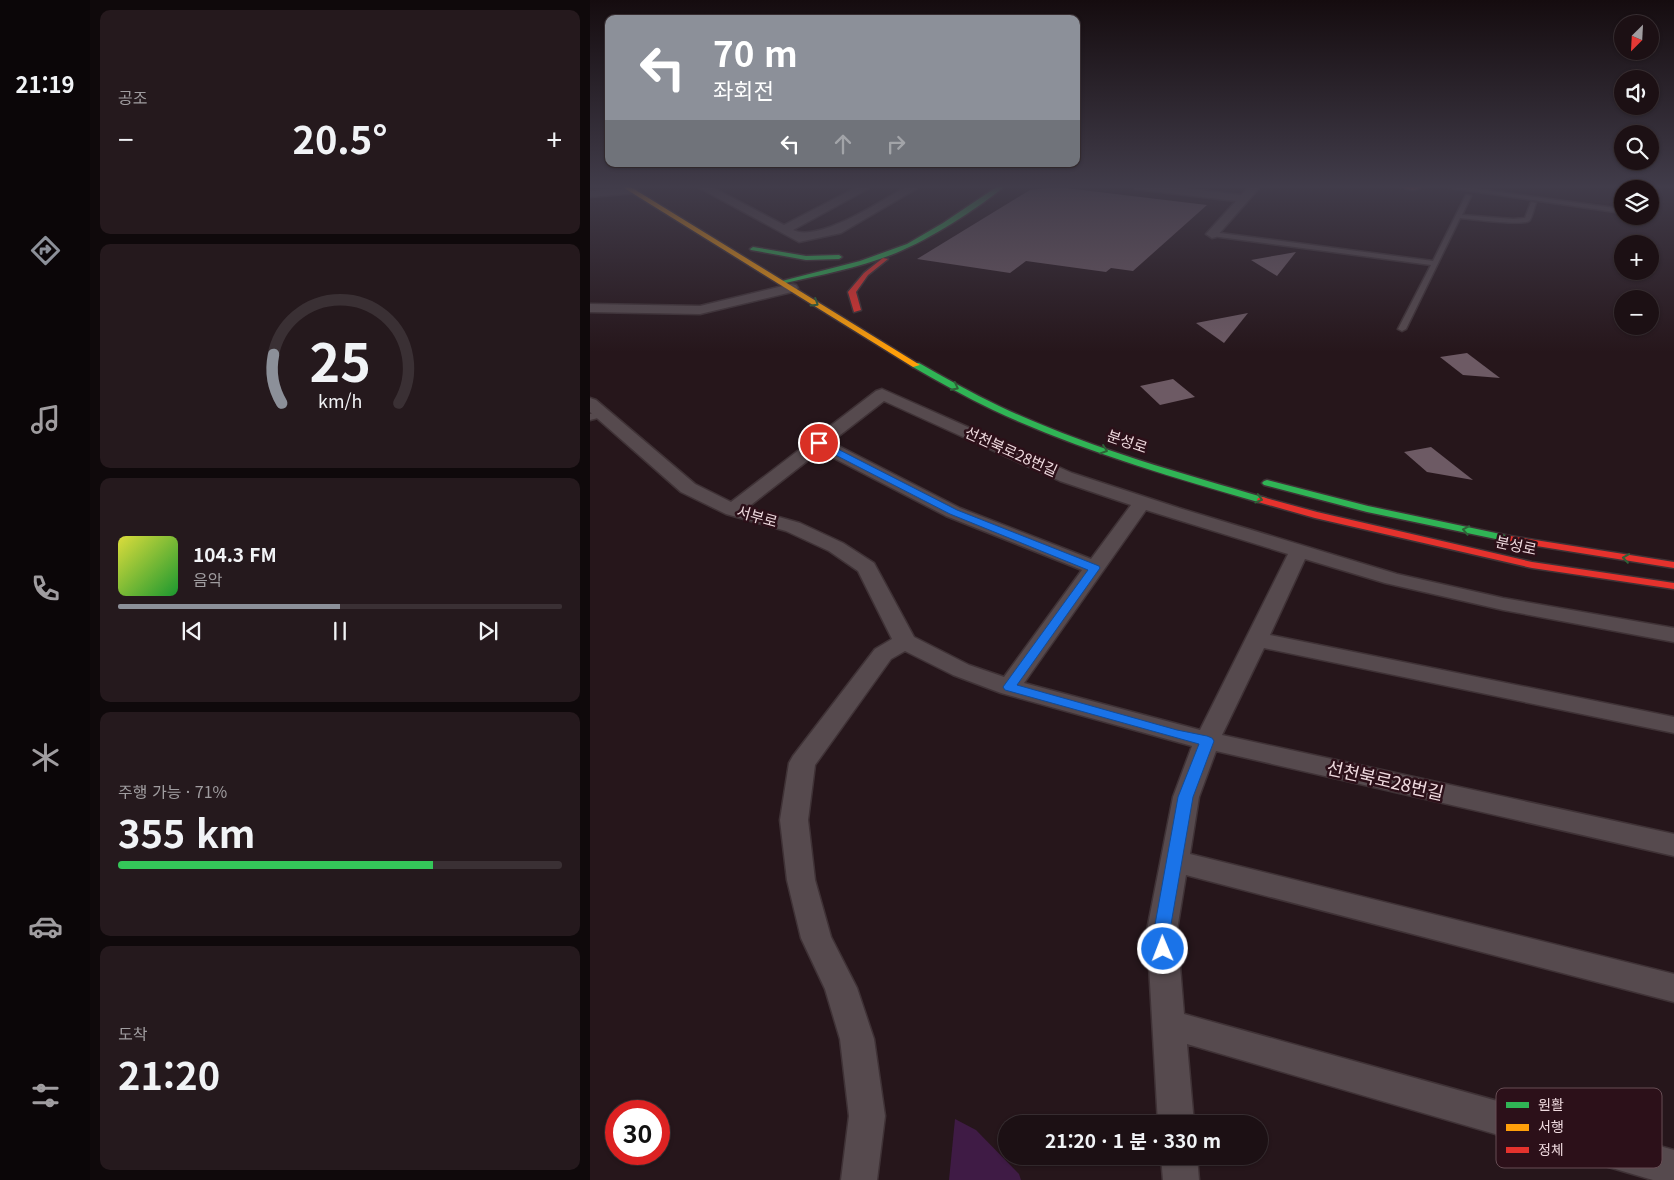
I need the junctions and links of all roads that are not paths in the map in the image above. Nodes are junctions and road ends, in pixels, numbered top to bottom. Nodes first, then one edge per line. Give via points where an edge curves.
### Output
1 (713, 241) edge
2 (892, 241) edge
3 (916, 241) joint
4 (1266, 241) edge
5 (1445, 241) edge
6 (884, 246) junction
7 (1434, 263) junction
8 (791, 271) junction
9 (782, 283) junction
10 (817, 287) dead end
11 (841, 301) dead end
12 (590, 308) edge
13 (1402, 329) dead end
14 (594, 411) edge
15 (819, 443) junction
16 (1252, 479) dead end
17 (1142, 502) junction
18 (733, 510) junction
19 (1299, 551) junction
20 (1674, 565) edge
21 (1095, 568) junction
22 (1674, 586) edge
23 (1674, 635) edge
24 (1256, 638) junction
25 (905, 642) junction
26 (1009, 687) junction
27 (1674, 725) edge
28 (1207, 741) junction
29 (1674, 845) edge
30 (1174, 861) junction
31 (1674, 988) edge
32 (1168, 1024) junction
33 (1175, 1115) edge
34 (1496, 1117) edge
35 (1180, 1165) edge
36 (859, 1180) edge
37 (1181, 1180) edge

1 - 9 main road, 분성로
2 - 6 main road
3 - 8 main road via 869,261
3 - 11 main road via 874,266 859,281 852,292 861,313
4 - 7 lane
5 - 7 lane
6 - 8 main road via 865,255
6 - 8 main road via 829,258 806,258 749,247
7 - 13 lane
8 - 9 main road
8 - 10 main road
9 - 12 street via 700,310
9 -> 22 main road, 분성로 via 933,376 993,407 1069,438 1185,478 1315,516 1532,565
14 - 18 street, 서부로 via 688,488
15 - 17 street, 선천북로28번길 via 882,394 1066,477
15 - 18 street
15 - 21 street via 953,512
20 -> 16 main road, 분성로 via 1595,554 1431,523
17 - 19 street, 선천북로28번길
17 - 21 street
18 - 25 street, 서부로 via 793,527 836,547 867,567
19 - 23 street, 선천북로28번길 via 1392,579 1503,604
19 - 24 street
21 - 26 street
24 - 27 street
24 - 28 street
25 - 26 street, 선천북로28번길 via 961,670
25 - 36 street via 883,654 802,763 794,820 801,880 816,938 841,988 857,1039 867,1116
26 - 28 street, 선천북로28번길
28 - 29 street, 선천북로28번길
28 - 30 street via 1186,797
30 - 31 street
30 - 32 street via 1162,930
32 - 33 street
32 - 34 street
35 - 37 street

